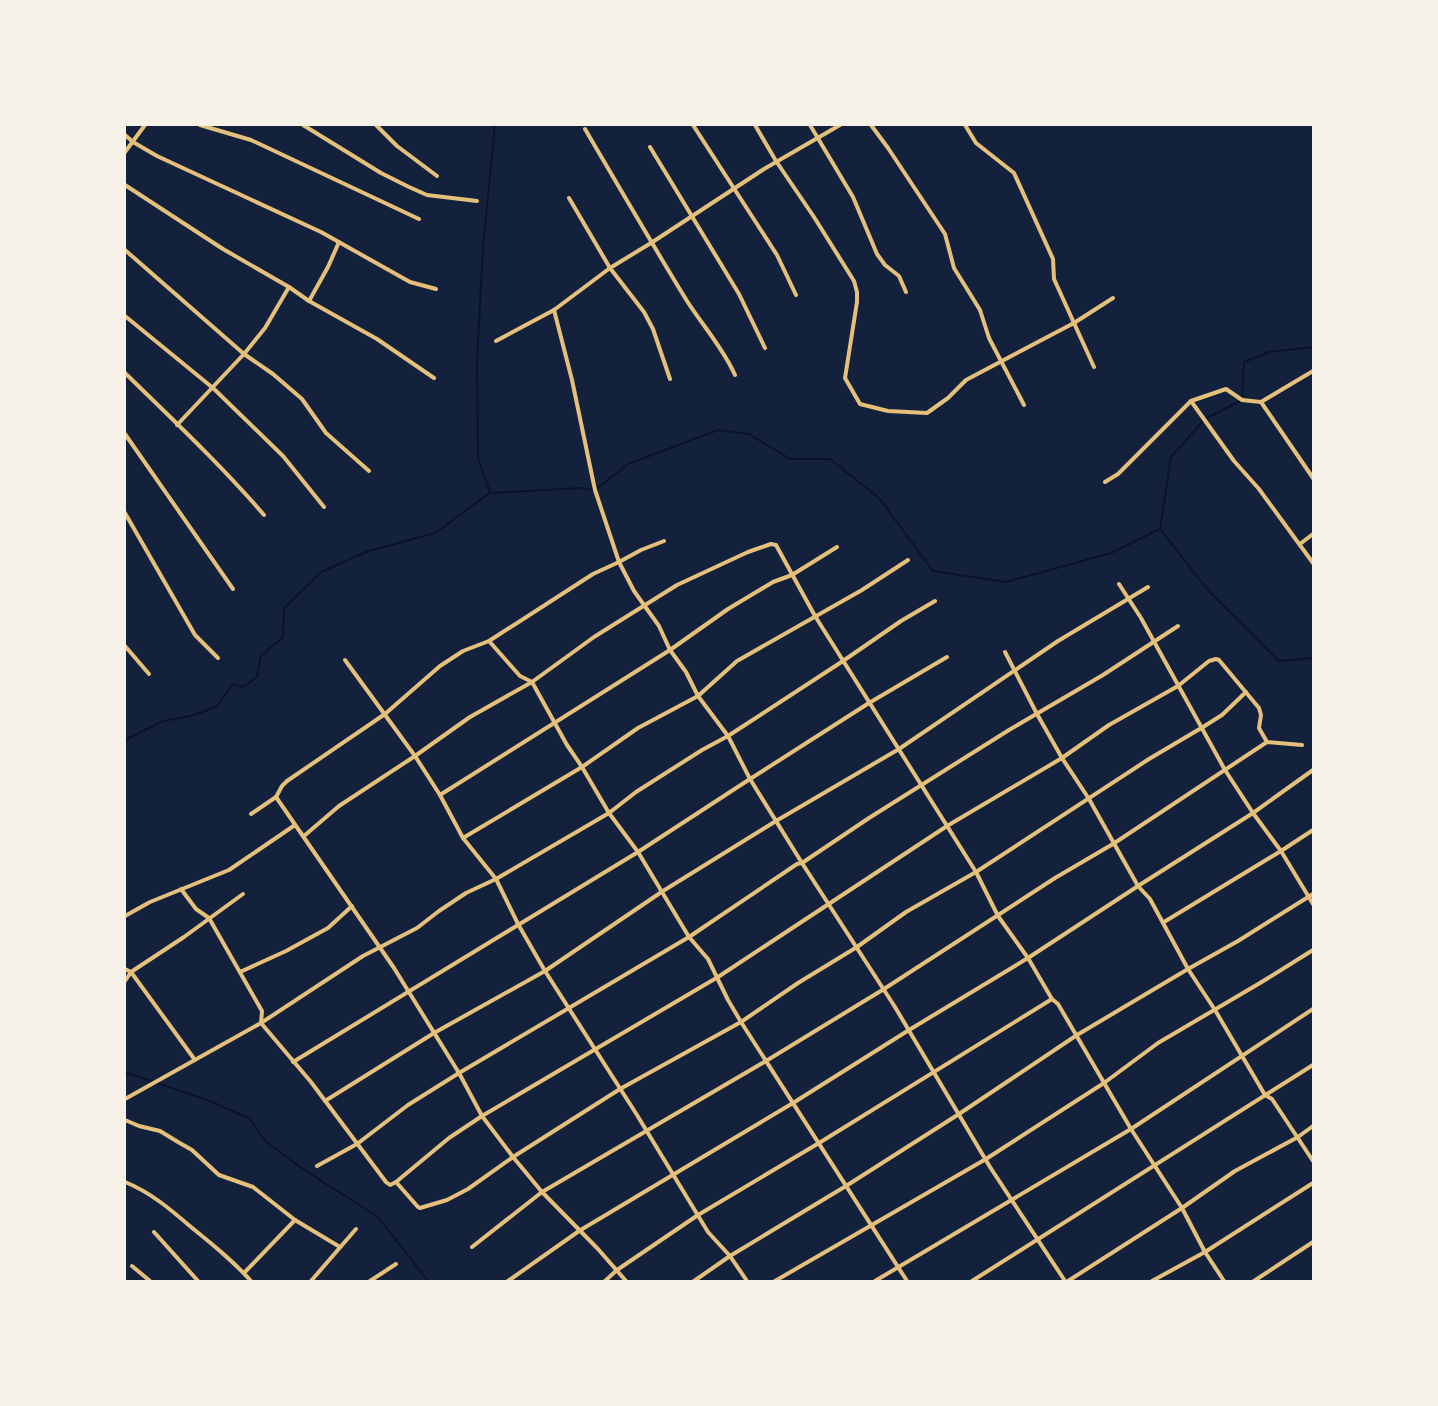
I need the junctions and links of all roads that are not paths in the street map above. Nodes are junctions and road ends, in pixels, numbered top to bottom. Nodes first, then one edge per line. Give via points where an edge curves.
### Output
1 (145, 125) edge
2 (200, 125) edge
3 (303, 125) edge
4 (376, 125) edge
5 (693, 125) edge
6 (755, 125) edge
7 (810, 125) edge
8 (840, 125) edge
9 (871, 125) edge
10 (966, 125) edge
11 (585, 129) dead end
12 (125, 135) edge
13 (818, 137) junction
14 (132, 142) junction
15 (650, 147) dead end
16 (125, 152) edge
17 (776, 161) junction
18 (437, 176) dead end
19 (125, 185) edge
20 (734, 188) junction
21 (568, 198) dead end
22 (477, 201) dead end
23 (691, 217) junction
24 (419, 218) dead end
25 (339, 242) junction
26 (652, 243) junction
27 (125, 250) edge
28 (610, 268) junction
29 (289, 287) junction
30 (436, 289) dead end
31 (906, 292) dead end
32 (796, 295) dead end
33 (1113, 298) dead end
34 (309, 301) junction
35 (554, 310) junction
36 (125, 316) edge
37 (1074, 323) junction
38 (496, 341) dead end
39 (765, 348) dead end
40 (244, 354) junction
41 (1002, 362) junction
42 (1094, 367) dead end
43 (1311, 372) edge
44 (125, 373) edge
45 (735, 375) dead end
46 (434, 378) dead end
47 (1313, 379) edge
48 (670, 380) dead end
49 (213, 388) junction
50 (1191, 401) junction
51 (1261, 402) junction
52 (1024, 405) dead end
53 (177, 425) junction
54 (125, 434) edge
55 (369, 471) dead end
56 (1313, 478) edge
57 (1105, 482) dead end
58 (324, 507) dead end
59 (125, 513) edge
60 (264, 515) dead end
61 (1313, 534) edge
62 (664, 542) dead end
63 (1300, 544) junction
64 (837, 547) dead end
65 (908, 560) dead end
66 (619, 562) junction
67 (1313, 563) edge
68 (792, 575) junction
69 (1120, 584) dead end
70 (1148, 587) dead end
71 (233, 589) dead end
72 (1129, 598) junction
73 (935, 601) dead end
74 (644, 607) junction
75 (815, 616) junction
76 (1178, 626) dead end
77 (490, 640) junction
78 (1154, 642) junction
79 (125, 646) edge
80 (670, 650) junction
81 (1005, 652) dead end
82 (947, 657) dead end
83 (218, 658) dead end
84 (345, 660) dead end
85 (843, 661) junction
86 (1015, 671) junction
87 (149, 674) dead end
88 (532, 682) junction
89 (1178, 686) junction
90 (1246, 692) junction
91 (698, 696) junction
92 (869, 703) junction
93 (384, 714) junction
94 (1037, 714) junction
95 (555, 723) junction
96 (1203, 727) junction
97 (728, 736) junction
98 (1266, 742) junction
99 (1302, 745) dead end
100 (899, 749) junction
101 (415, 756) junction
102 (1062, 758) junction
103 (582, 767) junction
104 (1226, 770) junction
105 (1313, 770) edge
106 (750, 778) junction
107 (922, 786) junction
108 (440, 795) junction
109 (276, 797) junction
110 (1089, 799) junction
111 (609, 813) junction
112 (1253, 813) junction
113 (251, 814) dead end
114 (776, 821) junction
115 (295, 825) junction
116 (946, 826) junction
117 (1313, 830) edge
118 (304, 836) junction
119 (463, 838) junction
120 (1114, 844) junction
121 (1281, 851) junction
122 (638, 852) junction
123 (802, 863) junction
124 (976, 872) junction
125 (496, 879) junction
126 (1138, 886) junction
127 (181, 889) junction
128 (662, 891) junction
129 (243, 894) dead end
130 (1313, 894) edge
131 (1309, 897) junction
132 (830, 904) junction
133 (1313, 904) edge
134 (352, 906) junction
135 (125, 916) edge
136 (998, 916) junction
137 (209, 918) junction
138 (1164, 922) junction
139 (518, 924) junction
140 (689, 938) junction
141 (380, 946) junction
142 (857, 947) junction
143 (1313, 950) edge
144 (1028, 958) junction
145 (125, 969) edge
146 (1188, 969) junction
147 (545, 970) junction
148 (131, 972) junction
149 (240, 972) junction
150 (718, 978) junction
151 (125, 981) edge
152 (884, 989) junction
153 (409, 991) junction
154 (1052, 999) junction
155 (568, 1008) junction
156 (1313, 1009) edge
157 (1215, 1010) junction
158 (741, 1022) junction
159 (261, 1023) junction
160 (909, 1030) junction
161 (434, 1033) junction
162 (1077, 1035) junction
163 (595, 1048) junction
164 (1241, 1055) junction
165 (195, 1060) junction
166 (766, 1061) junction
167 (293, 1062) junction
168 (1313, 1065) edge
169 (934, 1071) junction
170 (459, 1073) junction
171 (1104, 1083) junction
172 (620, 1089) junction
173 (1265, 1095) junction
174 (125, 1099) edge
175 (325, 1101) junction
176 (793, 1103) junction
177 (959, 1114) junction
178 (482, 1116) junction
179 (125, 1120) edge
180 (1313, 1126) edge
181 (1131, 1129) junction
182 (646, 1131) junction
183 (1298, 1136) junction
184 (819, 1143) junction
185 (357, 1144) junction
186 (513, 1157) junction
187 (986, 1159) junction
188 (1313, 1161) edge
189 (1155, 1165) junction
190 (317, 1166) dead end
191 (672, 1174) junction
192 (125, 1182) edge
193 (396, 1182) junction
194 (1313, 1184) edge
195 (846, 1186) junction
196 (542, 1192) junction
197 (1012, 1199) junction
198 (1182, 1208) junction
199 (698, 1216) junction
200 (295, 1220) junction
201 (872, 1226) junction
202 (356, 1229) dead end
203 (579, 1230) junction
204 (154, 1232) dead end
205 (1039, 1240) junction
206 (1313, 1242) edge
207 (340, 1247) junction
208 (472, 1247) dead end
209 (1205, 1252) junction
210 (730, 1256) junction
211 (396, 1264) dead end
212 (132, 1266) dead end
213 (898, 1267) junction
214 (617, 1270) junction
215 (244, 1273) junction
216 (150, 1281) edge
217 (198, 1281) edge
218 (251, 1281) edge
219 (311, 1281) edge
220 (370, 1281) edge
221 (509, 1281) edge
222 (605, 1281) edge
223 (626, 1281) edge
224 (694, 1281) edge
225 (747, 1281) edge
226 (775, 1281) edge
227 (874, 1281) edge
228 (907, 1281) edge
229 (972, 1281) edge
230 (1067, 1281) edge
231 (1152, 1281) edge
232 (1224, 1281) edge
233 (1254, 1281) edge

1 - 14 street
2 - 24 street via 251,140
3 - 22 street via 408,188 427,195
4 - 18 street via 397,146
5 - 20 street
6 - 17 street
7 - 13 street
8 - 13 street
9 - 41 street via 945,234 954,268 980,310 989,338
10 - 37 street via 976,143 1014,173 1053,259 1054,279
11 - 26 street
12 - 14 street
13 - 17 street
13 - 31 street via 853,197 877,254 884,266 899,276
14 - 16 street
14 - 25 street
15 - 23 street
17 - 20 street
17 - 41 street via 854,282 857,302 844,378 860,404 888,411 927,414 966,380
19 - 29 street via 223,249
20 - 23 street
20 - 32 street via 777,255
21 - 28 street
23 - 26 street
23 - 39 street via 739,294
25 - 30 street via 410,282
25 - 34 street
26 - 28 street
26 - 45 street
27 - 40 street
28 - 35 street
28 - 48 street via 644,312
29 - 34 street
29 - 40 street via 265,328
33 - 37 street
34 - 46 street via 378,338
35 - 38 street
35 - 66 street via 595,490
36 - 49 street
37 - 41 street
37 - 42 street
40 - 49 street
40 - 55 street via 302,399 326,433
41 - 52 street
43 - 47 street
43 - 51 street
44 - 53 street
49 - 53 street
49 - 58 street via 284,456
50 - 51 street via 1226,389 1242,400
50 - 57 street via 1118,474
50 - 63 street
51 - 56 street
53 - 60 street
54 - 71 street
59 - 83 street via 191,628
61 - 63 street
62 - 66 street
63 - 67 street
64 - 68 street
65 - 75 street
66 - 74 street
66 - 77 street via 592,574
68 - 74 street via 779,548 771,544 677,585
68 - 75 street
68 - 80 street via 773,582 728,609
69 - 72 street
70 - 72 street
72 - 78 street
72 - 86 street
73 - 85 street
74 - 80 street via 660,626
74 - 88 street via 594,637
75 - 85 street
75 - 91 street via 737,661
76 - 78 street
77 - 88 street via 520,676
77 - 93 street via 463,651 440,666
78 - 89 street
78 - 94 street
79 - 87 street
80 - 91 street
80 - 95 street
81 - 86 street
82 - 92 street
84 - 93 street
85 - 92 street
85 - 97 street
86 - 94 street
86 - 100 street
88 - 95 street
88 - 101 street via 470,717
89 - 90 street via 1216,659
89 - 96 street
89 - 102 street via 1109,725
90 - 96 street via 1222,715
90 - 98 street via 1259,708 1259,728
91 - 97 street
91 - 103 street via 638,728
92 - 100 street
92 - 106 street
93 - 101 street
93 - 109 street via 288,781
94 - 102 street
94 - 107 street
95 - 103 street
95 - 108 street
96 - 104 street
96 - 110 street
97 - 106 street
97 - 111 street via 636,792
98 - 99 street
98 - 104 street
100 - 107 street
100 - 114 street
101 - 108 street
101 - 118 street via 340,806
102 - 110 street
102 - 116 street
103 - 111 street
103 - 119 street
104 - 112 street
104 - 120 street
105 - 112 street
106 - 114 street
106 - 122 street
107 - 116 street
107 - 123 street
108 - 119 street
109 - 113 street
109 - 115 street
110 - 120 street
110 - 124 street
111 - 122 street
111 - 125 street
112 - 121 street
112 - 126 street
114 - 123 street
114 - 128 street
115 - 118 street
115 - 127 street via 229,870
116 - 124 street
116 - 132 street
117 - 121 street
118 - 134 street
119 - 125 street
120 - 126 street
120 - 136 street
121 - 131 street
121 - 138 street
122 - 128 street
122 - 139 street
123 - 132 street
123 - 140 street
124 - 136 street
124 - 142 street via 906,912
125 - 139 street
125 - 141 street via 466,893 417,928
126 - 138 street
126 - 144 street
127 - 135 street
127 - 137 street via 196,909
128 - 140 street
128 - 147 street
129 - 137 street
130 - 131 street
131 - 133 street
131 - 146 street
132 - 142 street
132 - 150 street
134 - 141 street
134 - 149 street via 328,928
136 - 144 street
136 - 152 street
137 - 148 street
137 - 149 street
138 - 146 street
139 - 147 street
139 - 153 street
140 - 150 street via 708,959
140 - 155 street
141 - 153 street
141 - 159 street
142 - 152 street
142 - 158 street
143 - 157 street
144 - 154 street
144 - 160 street
145 - 148 street
146 - 157 street
146 - 162 street
147 - 155 street
147 - 161 street
148 - 151 street
148 - 165 street
149 - 159 street via 262,1012
150 - 158 street
150 - 163 street
152 - 160 street
152 - 166 street
153 - 161 street
153 - 167 street
154 - 162 street
154 - 169 street
155 - 163 street
155 - 170 street
156 - 164 street
157 - 164 street
157 - 171 street via 1158,1043
158 - 166 street
158 - 172 street
159 - 165 street
159 - 167 street
160 - 169 street
160 - 176 street
161 - 170 street
161 - 175 street
162 - 171 street
162 - 177 street
163 - 172 street
163 - 178 street
164 - 173 street
164 - 181 street
165 - 174 street
166 - 176 street
166 - 182 street
167 - 175 street
168 - 173 street
169 - 177 street
169 - 184 street
170 - 178 street
170 - 185 street via 408,1105
171 - 181 street
171 - 187 street
172 - 182 street
172 - 186 street
173 - 183 street via 1272,1099
173 - 189 street
175 - 185 street
176 - 184 street
176 - 191 street
177 - 187 street
177 - 195 street
178 - 186 street
178 - 193 street via 449,1138
179 - 200 street via 160,1131 192,1150 219,1174 253,1187
180 - 183 street
181 - 189 street
181 - 197 street
182 - 191 street
182 - 196 street
183 - 188 street
183 - 198 street via 1234,1171
184 - 195 street
184 - 199 street
185 - 190 street
185 - 193 street via 386,1182 390,1185
186 - 193 street via 468,1189 423,1208 418,1207
186 - 196 street
187 - 197 street
187 - 201 street
189 - 198 street
189 - 205 street
191 - 199 street
191 - 203 street
192 - 215 street via 144,1190 168,1208
194 - 209 street
195 - 201 street
195 - 210 street
196 - 203 street
196 - 208 street
197 - 205 street
197 - 213 street
198 - 209 street
198 - 230 street
199 - 210 street
199 - 214 street
200 - 207 street
200 - 215 street
201 - 213 street
201 - 226 street
202 - 207 street
203 - 214 street
203 - 221 street
204 - 217 street
205 - 229 street
205 - 230 street
206 - 233 street
207 - 219 street
209 - 231 street
209 - 232 street
210 - 224 street
210 - 225 street
211 - 220 street
212 - 216 street
213 - 227 street
213 - 228 street
214 - 222 street
214 - 223 street
215 - 218 street

